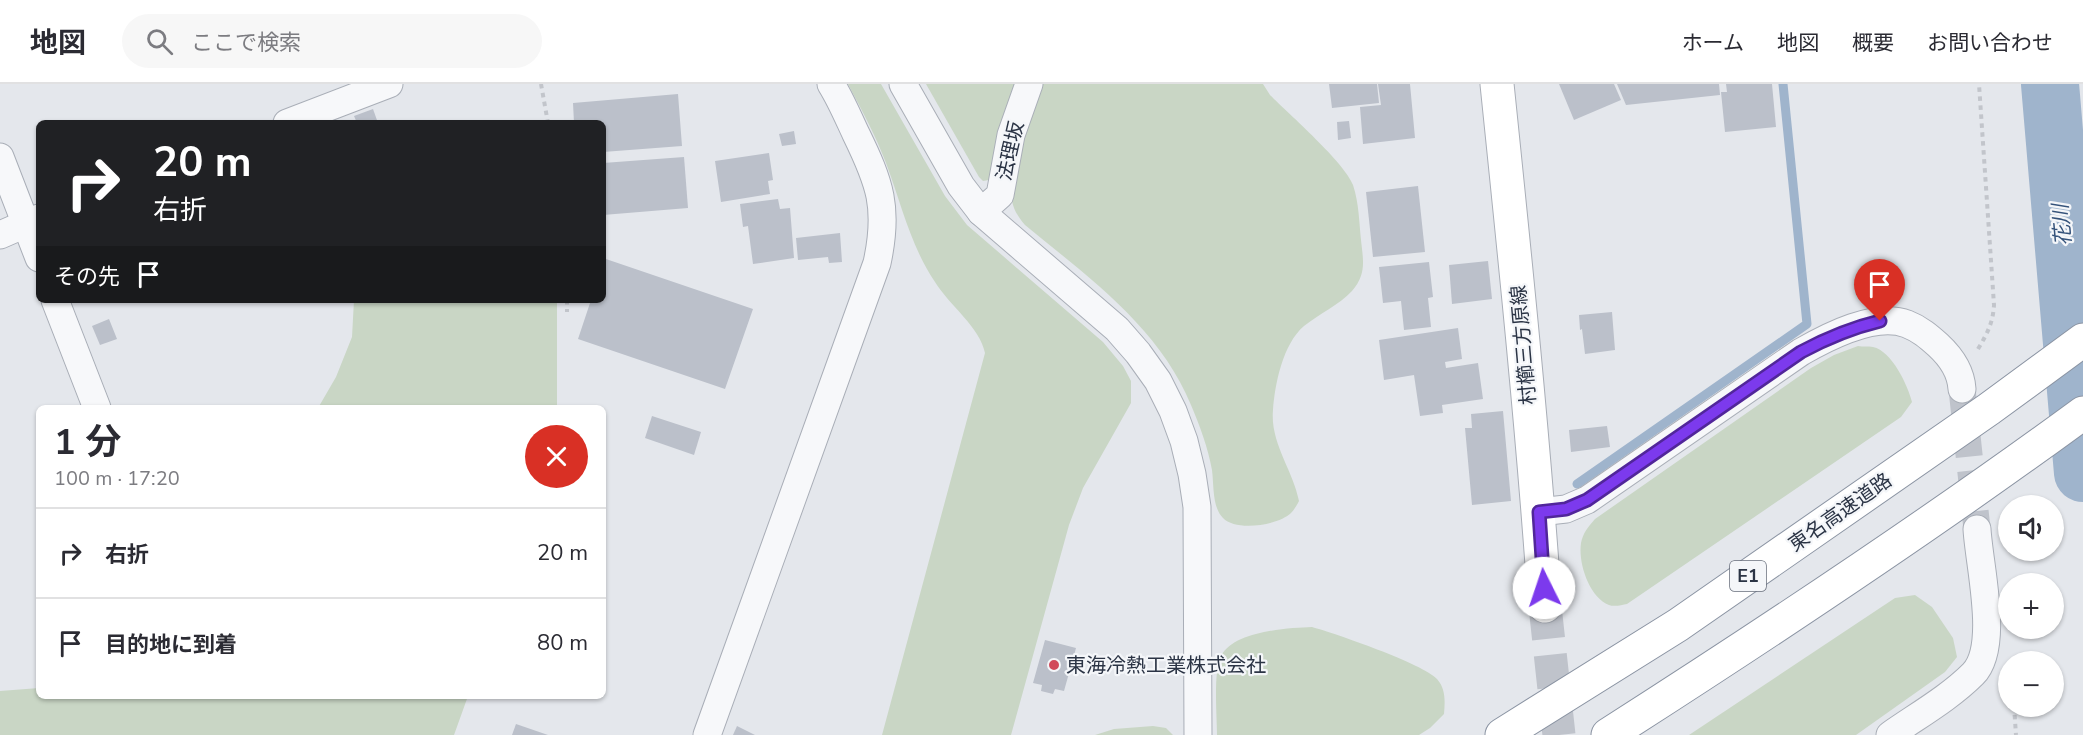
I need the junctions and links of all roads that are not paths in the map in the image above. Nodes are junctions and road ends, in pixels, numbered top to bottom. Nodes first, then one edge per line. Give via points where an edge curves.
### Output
1 (389, 84) edge
2 (831, 84) edge
3 (903, 84) edge
4 (1029, 84) edge
5 (1497, 84) edge
6 (295, 120) edge
7 (0, 157) edge
8 (981, 212) junction
9 (32, 221) edge
10 (0, 235) edge
11 (36, 242) edge
12 (56, 303) edge
13 (2083, 340) edge
14 (1958, 377) tunnel mouth
15 (96, 405) edge
16 (2083, 413) edge
17 (1539, 512) junction
18 (1977, 530) tunnel mouth
19 (1545, 606) tunnel mouth
20 (707, 735) edge
21 (1197, 735) edge
22 (1502, 735) edge
23 (1608, 735) edge
24 (1890, 735) edge

1 - 6 street
2 - 20 street via 880,189 882,239 877,263
3 - 8 street via 961,186
4 - 8 street, 法理坂 via 1011,135 1000,195
5 - 17 main road, 村櫛三方原線
7 - 9 street
8 - 21 street via 1117,328 1158,381 1173,411 1184,441 1197,507
9 - 10 street
9 - 11 street
12 - 15 street
13 - 22 main road, 東名高速道路 / E1 via 1678,625
14 - 17 street via 1946,352 1925,333 1905,323 1880,321 1852,328 1801,352 1587,500 1566,509
16 - 23 main road via 1709,671
17 - 19 main road, 村櫛三方原線
18 - 24 street via 1987,631 1985,653 1975,673

